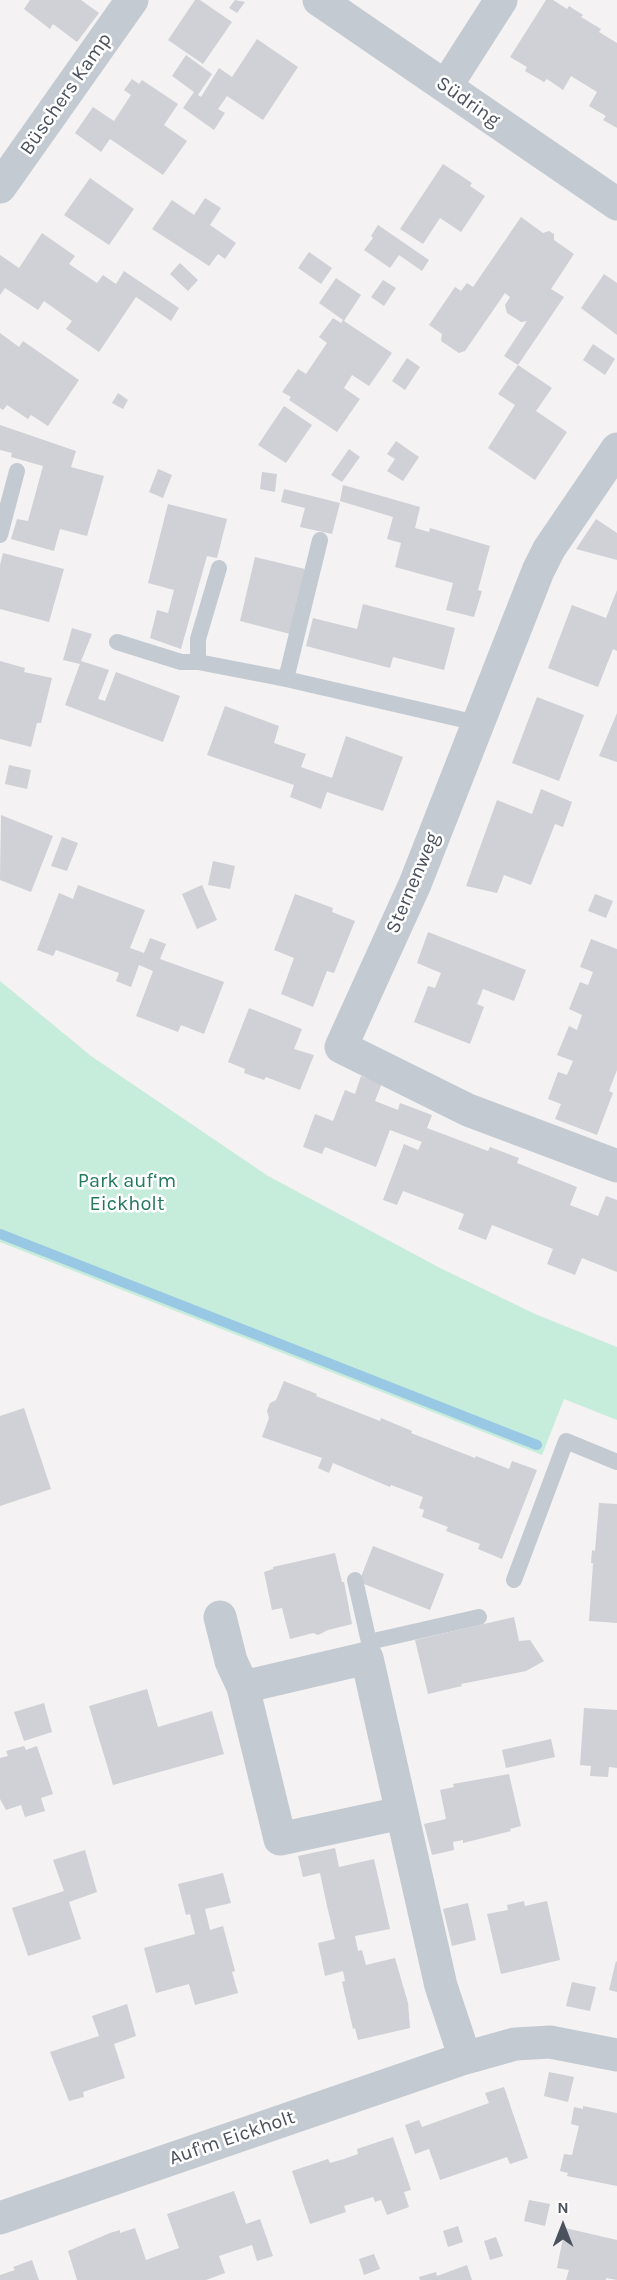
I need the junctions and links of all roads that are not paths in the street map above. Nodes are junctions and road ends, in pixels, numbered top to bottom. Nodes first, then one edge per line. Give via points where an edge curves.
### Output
1 (132, 0) edge
2 (319, 0) edge
3 (501, 0) edge
4 (446, 86) junction
5 (0, 187) edge
6 (617, 204) edge
7 (617, 449) edge
8 (17, 471) dead end
9 (0, 535) edge
10 (320, 540) dead end
11 (219, 568) dead end
12 (117, 642) dead end
13 (198, 663) junction
14 (286, 679) junction
15 (477, 723) junction
16 (617, 1166) edge
17 (617, 1462) edge
18 (355, 1580) dead end
19 (514, 1580) dead end
20 (220, 1617) dead end
21 (479, 1617) dead end
22 (368, 1650) junction
23 (243, 1687) junction
24 (401, 1814) junction
25 (617, 2055) edge
26 (465, 2058) junction
27 (0, 2218) edge

1 - 5 street, Büschers Kamp
2 - 4 street, Südring
3 - 4 street
4 - 6 street, Südring
7 - 15 street, Sternenweg via 549,549
8 - 9 lane
10 - 14 lane
11 - 13 lane via 198,639
12 - 13 lane via 181,662
13 - 14 lane
14 - 15 lane
15 - 16 street, Sternenweg via 415,884 341,1047 468,1110
17 - 19 lane via 566,1441
18 - 22 lane
20 - 23 street via 231,1661
21 - 22 lane
22 - 23 street
22 - 24 street
23 - 24 street via 280,1839
24 - 26 street via 441,1986
25 - 26 street, Auf'm Eickholt via 550,2043 515,2044
26 - 27 street, Auf'm Eickholt

